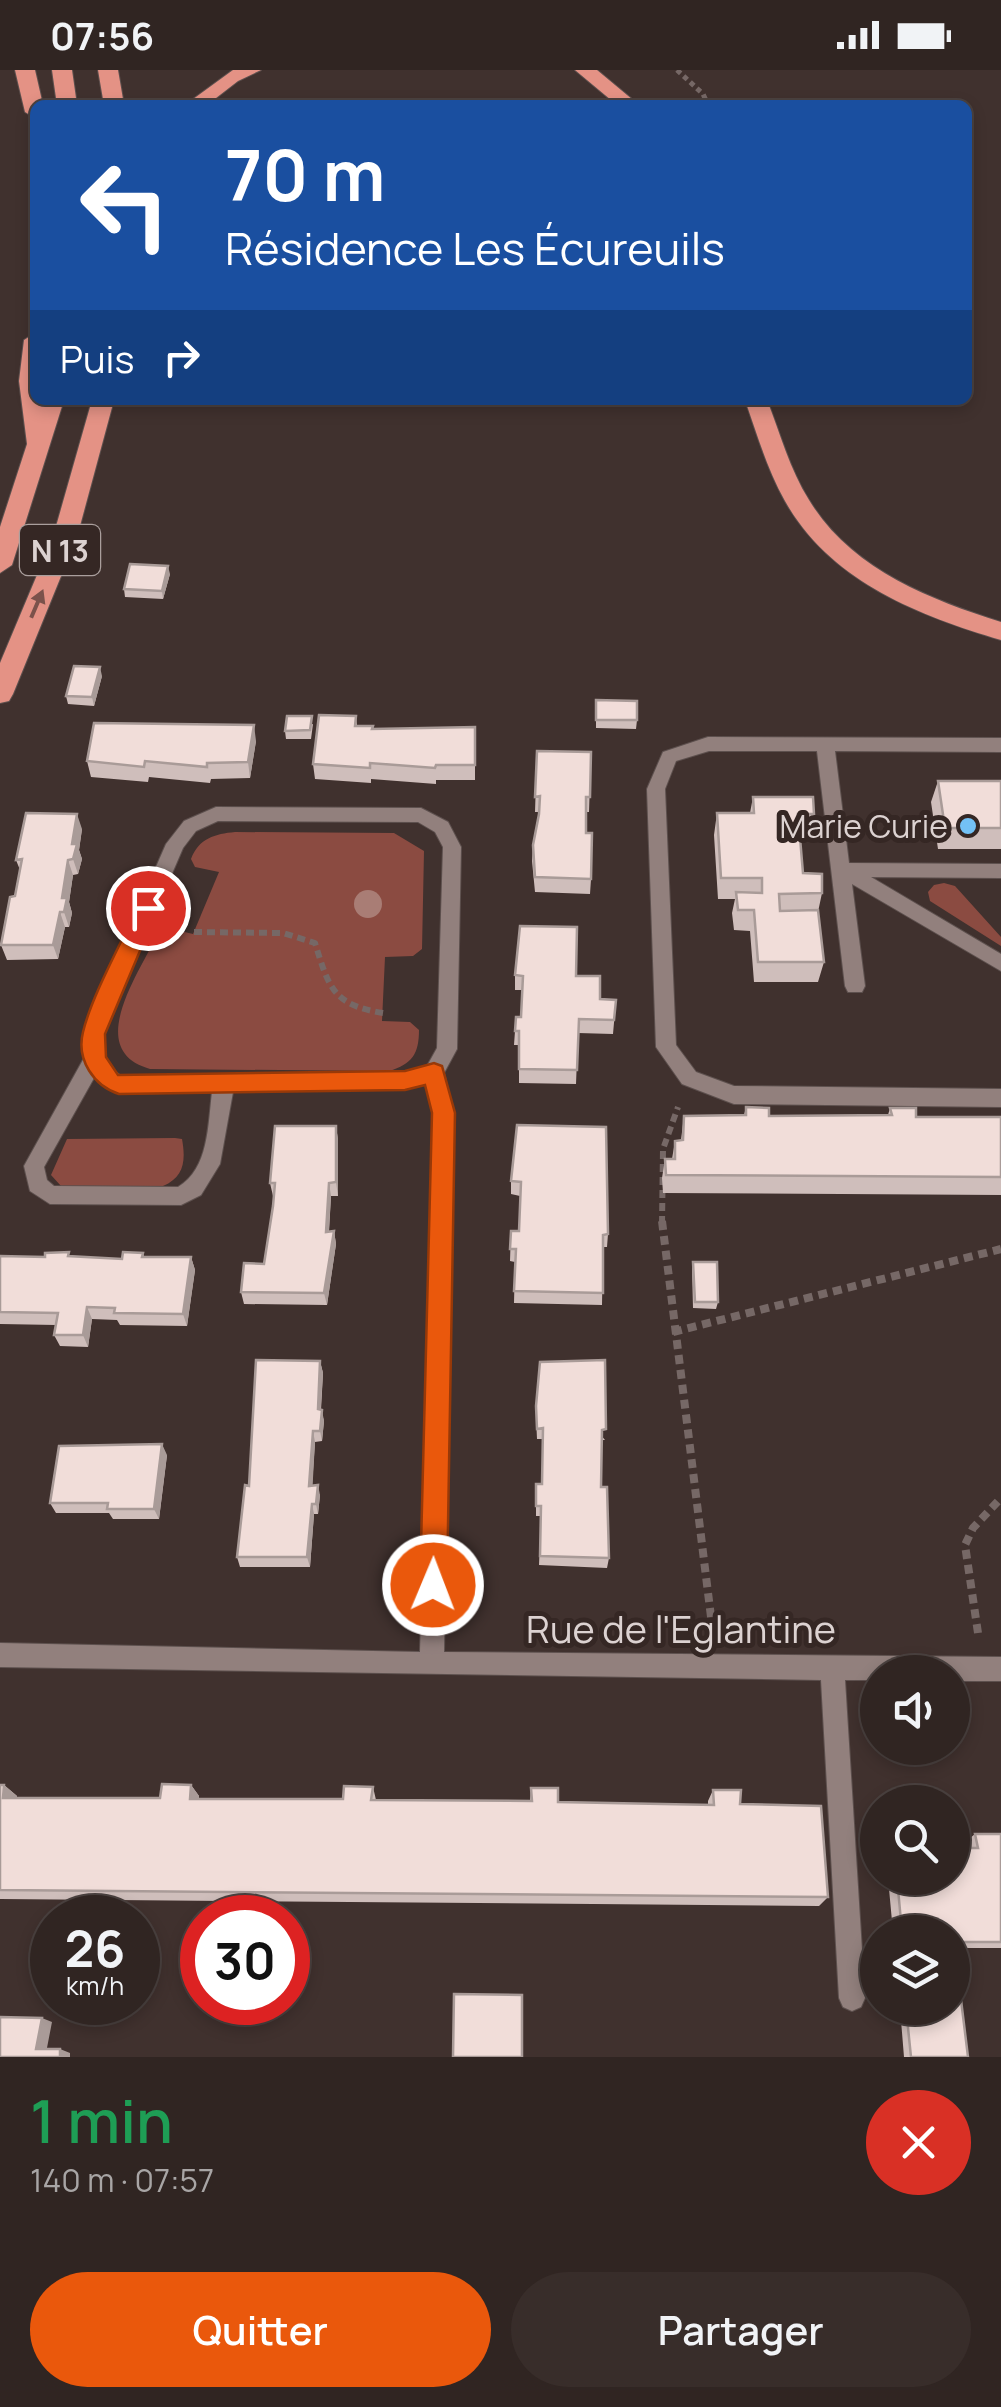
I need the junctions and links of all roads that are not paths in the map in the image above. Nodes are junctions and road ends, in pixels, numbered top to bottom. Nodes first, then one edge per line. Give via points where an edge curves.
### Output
1 (25, 70) edge
2 (62, 70) edge
3 (108, 70) edge
4 (251, 70) edge
5 (585, 70) edge
6 (32, 100) edge
7 (67, 100) edge
8 (113, 100) edge
9 (201, 100) edge
10 (623, 100) edge
11 (33, 405) edge
12 (52, 405) edge
13 (103, 405) edge
14 (758, 405) edge
15 (38, 457) junction
16 (0, 565) edge
17 (1001, 631) edge
18 (0, 694) edge
19 (825, 744) junction
20 (1001, 745) edge
21 (843, 870) junction
22 (1001, 871) edge
23 (1001, 964) edge
24 (855, 986) dead end
25 (94, 1060) junction
26 (434, 1072) junction
27 (224, 1083) junction
28 (1001, 1098) edge
29 (0, 1654) edge
30 (432, 1664) junction
31 (832, 1667) junction
32 (1001, 1669) edge
33 (852, 1998) dead end

1 - 6 highway
2 - 7 highway
3 - 8 highway
4 - 9 highway
5 - 10 highway
11 - 15 highway
12 - 15 highway, N 13
18 -> 13 highway, N 13 via 65,536
14 - 17 highway via 796,498 841,554 914,600
15 - 16 highway, N 13
19 - 20 street
19 - 21 street
19 - 28 street via 708,744 668,757 660,771 666,1047 689,1078 734,1096
21 - 22 street
21 - 23 street
21 - 24 street
25 - 26 street via 93,1034 175,844 190,826 216,814 422,815 442,827 452,847 447,1049
25 - 27 street via 119,1085
25 - 27 street via 34,1166 37,1185 50,1194 191,1192 208,1172
26 - 27 street via 405,1081
26 - 30 street via 444,1113
29 - 30 street, Rue de l'Eglantine
30 - 31 street, Rue de l'Eglantine
31 - 32 street, Rue de l'Eglantine
31 - 33 street

